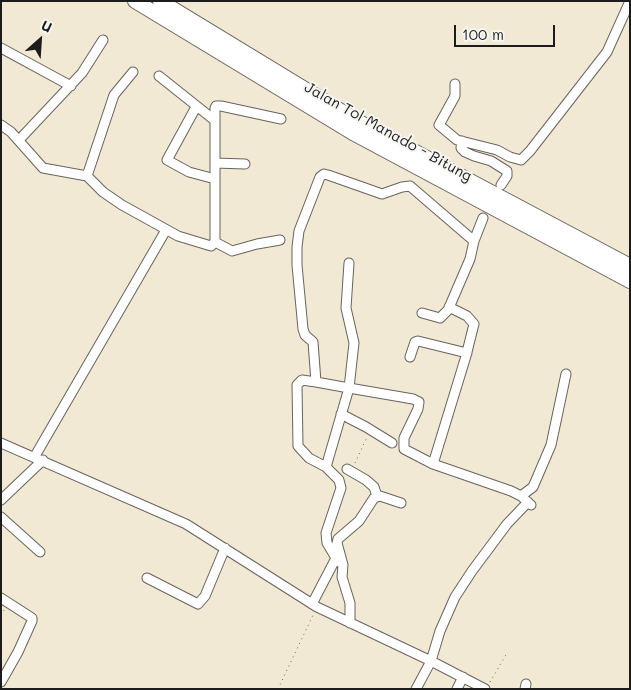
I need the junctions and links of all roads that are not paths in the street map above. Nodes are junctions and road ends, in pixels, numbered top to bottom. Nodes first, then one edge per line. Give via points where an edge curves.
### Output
1 (135, 1) edge
2 (160, 1) edge
3 (630, 1) edge
4 (103, 40) dead end
5 (1, 48) edge
6 (133, 72) dead end
7 (159, 76) dead end
8 (455, 84) dead end
9 (71, 86) junction
10 (196, 107) junction
11 (214, 119) junction
12 (281, 119) dead end
13 (1, 125) edge
14 (19, 140) junction
15 (462, 142) junction
16 (215, 163) junction
17 (245, 164) dead end
18 (88, 176) junction
19 (215, 180) junction
20 (501, 185) dead end
21 (483, 218) dead end
22 (166, 230) junction
23 (280, 240) dead end
24 (474, 241) junction
25 (215, 242) junction
26 (349, 263) dead end
27 (630, 266) edge
28 (630, 281) edge
29 (449, 307) junction
30 (422, 313) dead end
31 (467, 353) junction
32 (410, 357) dead end
33 (566, 374) dead end
34 (316, 382) junction
35 (348, 388) junction
36 (341, 414) junction
37 (1, 443) edge
38 (392, 443) dead end
39 (39, 458) junction
40 (433, 464) junction
41 (326, 467) junction
42 (349, 470) road end
43 (377, 496) junction
44 (1, 500) edge
45 (527, 501) junction
46 (401, 503) dead end
47 (1, 517) edge
48 (225, 548) junction
49 (40, 552) dead end
50 (336, 558) junction
51 (343, 566) junction
52 (147, 578) dead end
53 (1, 598) edge
54 (315, 606) junction
55 (350, 623) junction
56 (431, 661) junction
57 (463, 678) junction
58 (1, 682) edge
59 (487, 685) edge
60 (416, 689) edge
61 (457, 689) edge

1 - 28 highway, Jalan Tol Manado - Bitung via 353,133
2 - 27 highway, Jalan Tol Manado - Bitung via 359,122
3 - 15 street via 607,52 521,160 497,150
4 - 9 street
5 - 9 street
6 - 18 street via 114,95
7 - 10 street
8 - 15 street via 455,96 439,125
9 - 14 street
10 - 11 street
10 - 19 street via 167,160 189,172
11 - 12 street via 216,106
11 - 16 street
13 - 14 street
14 - 18 street via 43,168
15 - 20 street via 461,148 465,152 492,161 507,171
16 - 17 street
16 - 19 street
18 - 22 street via 112,199
19 - 25 street
21 - 24 street
22 - 25 street via 205,245 211,246
22 - 39 street
23 - 25 street via 232,251
24 - 29 street via 470,259
24 - 34 street via 410,186 382,194 328,175 320,177 299,231 297,247 303,329 304,335 313,342
26 - 35 street via 346,308 354,343
29 - 30 street via 440,318
29 - 31 street via 467,316 474,324
31 - 32 street via 418,341
31 - 40 street
33 - 45 street via 551,446
34 - 35 street
34 - 41 street via 302,380 297,385 298,446 309,458
35 - 36 street
35 - 40 street via 418,402 418,410 404,438 404,448
36 - 38 street
36 - 41 street
37 - 39 street
39 - 44 street
39 - 48 street via 186,524
40 - 45 street via 498,486
41 - 50 street via 340,480 341,488 326,533 327,543
42 - 43 street via 374,487
43 - 46 street
43 - 51 street via 355,526 338,539
45 - 56 street via 455,598
47 - 49 street
48 - 52 street via 198,604
48 - 54 street
50 - 51 street
50 - 54 street
51 - 55 street
53 - 58 street via 32,618 32,622
54 - 55 street
55 - 56 street
56 - 57 street
56 - 60 street
57 - 59 street
57 - 61 street

